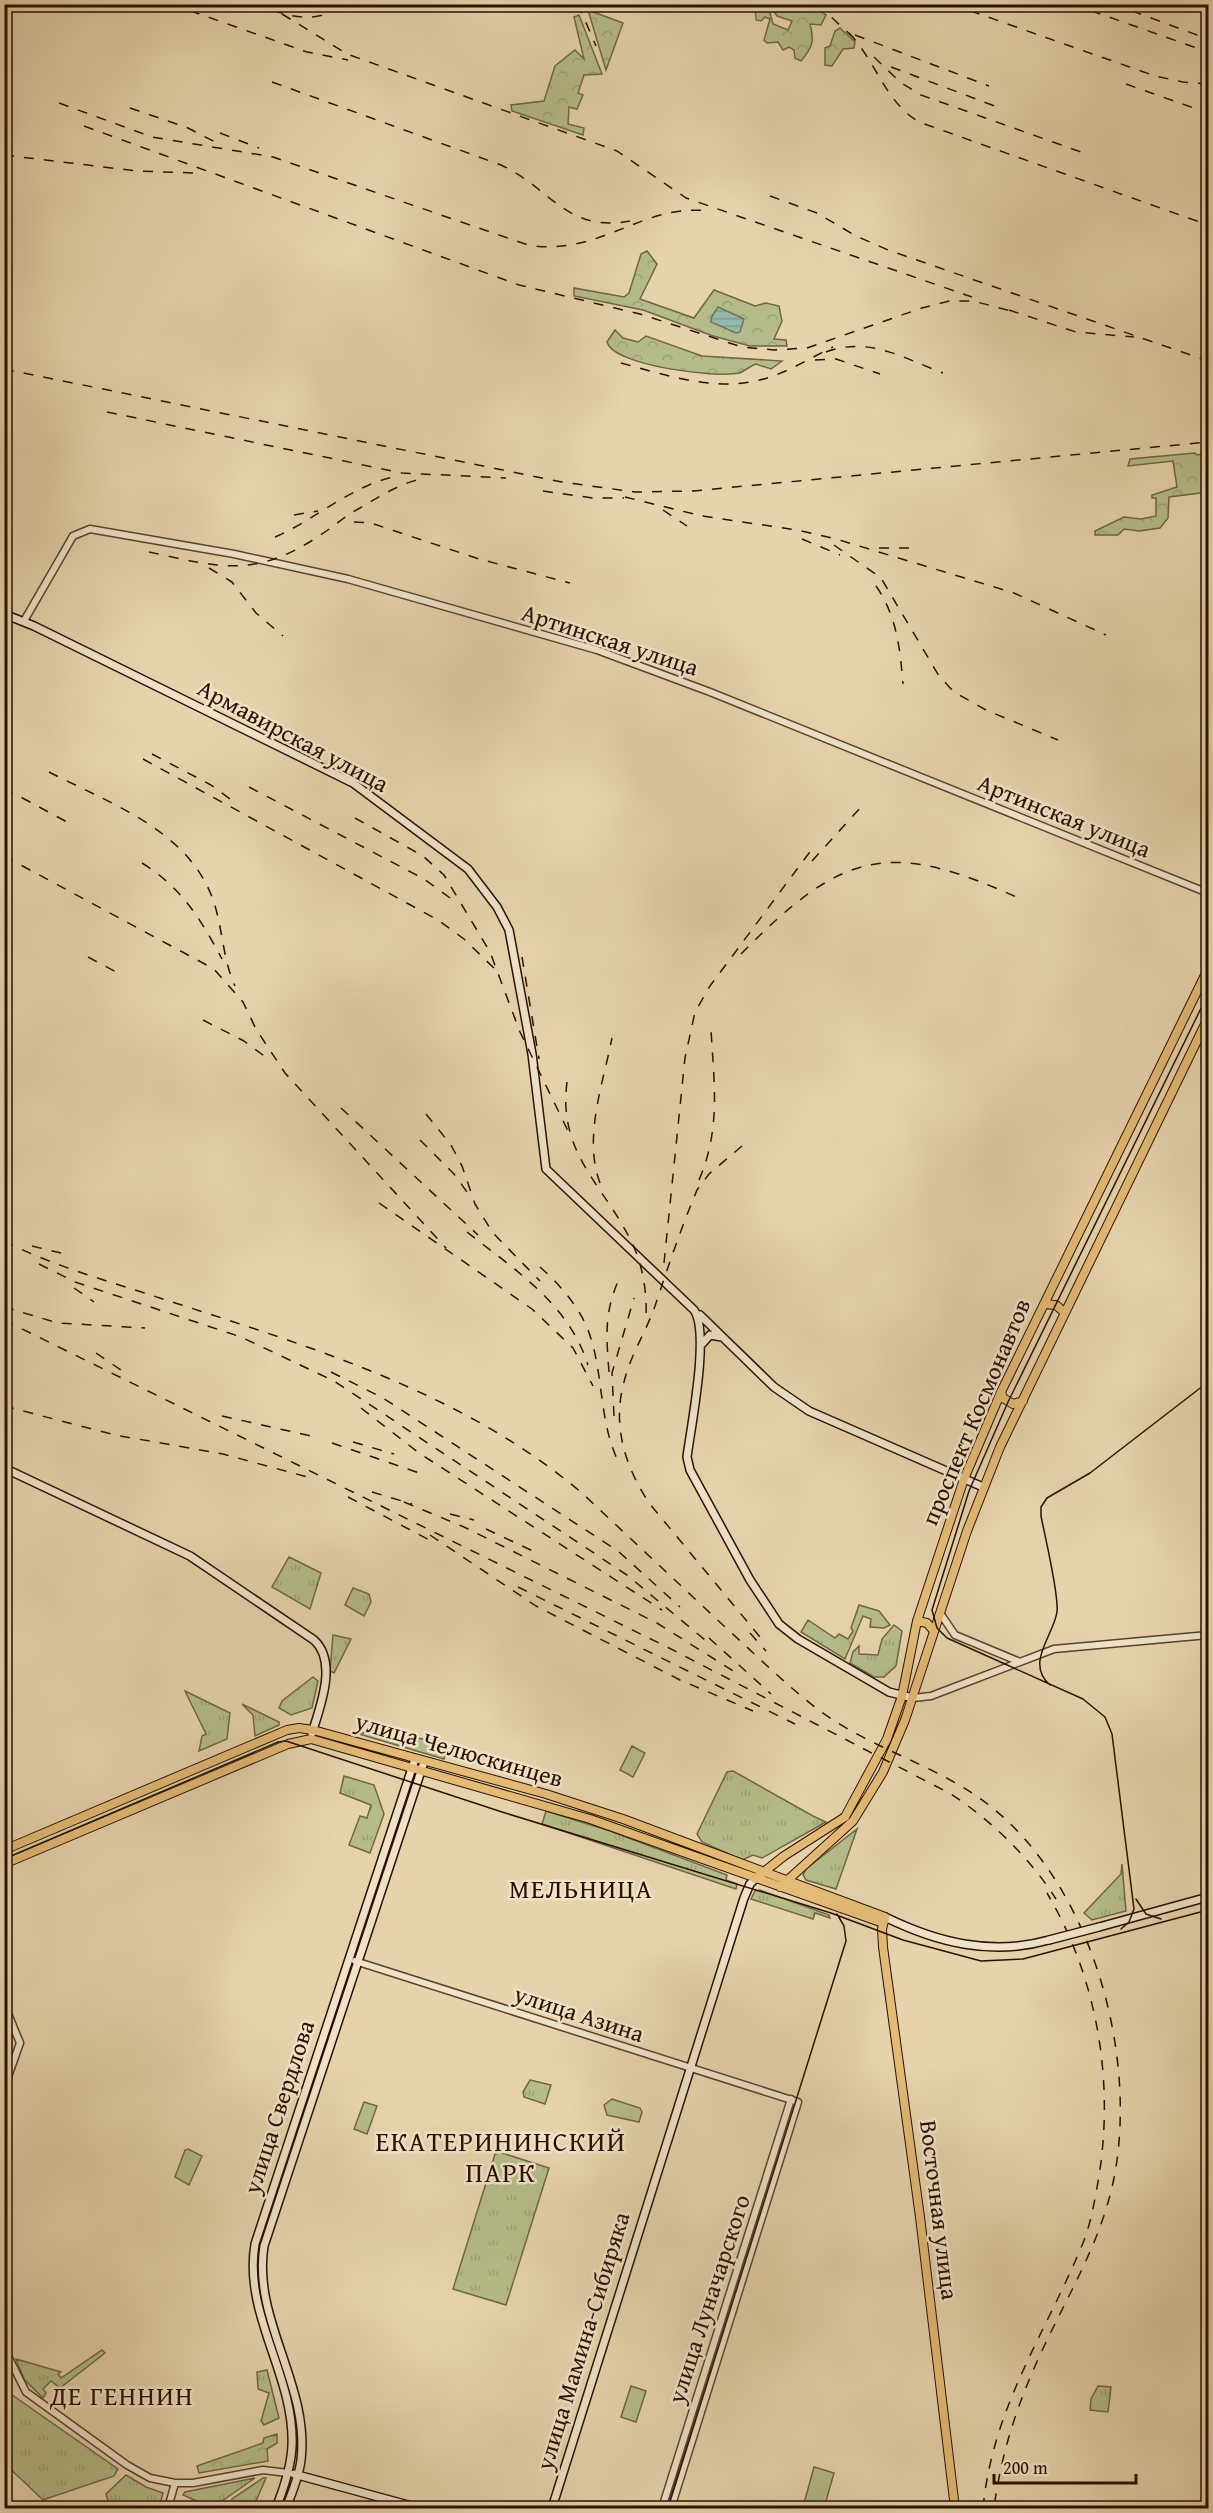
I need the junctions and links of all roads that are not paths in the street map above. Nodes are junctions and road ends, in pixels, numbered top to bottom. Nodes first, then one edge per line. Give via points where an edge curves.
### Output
1 (4, 614) edge
2 (24, 621) junction
3 (1209, 893) edge
4 (1209, 969) edge
5 (1209, 1018) edge
6 (1044, 1304) junction
7 (694, 1310) junction
8 (1065, 1313) junction
9 (726, 1340) junction
10 (701, 1349) junction
11 (1001, 1392) junction
12 (1023, 1401) junction
13 (4, 1468) edge
14 (964, 1479) junction
15 (983, 1487) junction
16 (940, 1609) junction
17 (917, 1621) junction
18 (933, 1630) junction
19 (1209, 1635) edge
20 (1021, 1662) junction
21 (902, 1696) junction
22 (913, 1698) junction
23 (312, 1735) junction
24 (415, 1759) junction
25 (424, 1762) junction
26 (412, 1768) junction
27 (421, 1770) junction
28 (4, 1850) edge
29 (4, 1864) edge
30 (763, 1872) junction
31 (755, 1879) junction
32 (788, 1881) junction
33 (780, 1887) junction
34 (1209, 1897) edge
35 (884, 1920) junction
36 (349, 1959) junction
37 (357, 1961) junction
38 (4, 2004) edge
39 (691, 2068) junction
40 (4, 2088) edge
41 (794, 2101) junction
42 (4, 2348) edge
43 (288, 2473) junction
44 (298, 2475) junction
45 (175, 2483) junction
46 (168, 2508) edge
47 (276, 2508) edge
48 (286, 2508) edge
49 (419, 2508) edge
50 (552, 2508) edge
51 (662, 2508) edge
52 (671, 2508) edge
53 (955, 2508) edge

1 - 2 main road, Армавирская улица
2 - 3 street, Артинская улица via 73,536 90,529 348,579 626,660
2 - 7 main road, Армавирская улица via 353,783 468,868 509,930 532,1054 544,1161 552,1178
4 - 6 main road, проспект Космонавтов
5 - 8 main road, проспект Космонавтов
6 - 8 main road via 1056,1305
6 - 11 main road, проспект Космонавтов
7 - 9 main road, Армавирская улица
7 - 10 main road via 700,1321
8 - 12 main road, проспект Космонавтов
9 - 10 main road via 710,1335
9 - 14 main road, Армавирская улица via 774,1387 809,1411
10 - 21 main road via 687,1462 750,1580 771,1615 790,1634
11 - 12 main road via 1013,1404
11 - 14 main road, проспект Космонавтов
12 - 15 main road, проспект Космонавтов
13 - 23 main road via 190,1556 317,1642 326,1668
14 - 15 main road, Армавирская улица
14 - 17 main road, проспект Космонавтов
15 - 16 main road, проспект Космонавтов
16 - 18 main road, проспект Космонавтов
16 - 20 street via 943,1621 955,1635
17 - 18 main road via 927,1623
17 - 21 main road, проспект Космонавтов
18 - 22 main road, проспект Космонавтов
19 - 20 street via 1054,1649
20 - 22 street via 931,1696
21 - 22 main road
21 - 30 main road, проспект Космонавтов via 887,1739 847,1815
22 - 32 main road, проспект Космонавтов via 896,1744 861,1811
23 - 24 main road, улица Челюскинцев
23 - 26 main road, улица Челюскинцев
23 - 28 main road, улица Челюскинцев via 299,1728 286,1730
23 - 29 main road
24 - 25 main road, улица Челюскинцев
24 - 26 main road, улица Свердлова
25 - 27 main road, улица Свердлова
25 - 30 main road, улица Челюскинцев via 606,1813
26 - 27 main road, улица Челюскинцев
26 - 36 main road, улица Свердлова
27 - 31 main road, улица Челюскинцев via 590,1819
27 - 37 main road, улица Свердлова
30 - 31 main road, проспект Космонавтов
30 - 32 main road, улица Челюскинцев
31 - 33 main road, улица Челюскинцев
31 - 39 main road, улица Мамина-Сибиряка via 744,1898
32 - 33 main road, проспект Космонавтов
32 - 35 main road, улица Челюскинцев
33 - 35 main road, улица Челюскинцев
34 - 35 main road, улица Челюскинцев, bridge via 1028,1946 982,1948
35 - 53 main road, Восточная улица via 884,1947
36 - 37 street, улица Азина
36 - 43 main road, улица Свердлова via 253,2255 254,2293 291,2418
37 - 39 street, улица Азина
37 - 44 main road, улица Свердлова via 275,2208 261,2263 263,2291 298,2417
38 - 40 street via 20,2043
39 - 41 street, улица Азина
39 - 50 main road, улица Мамина-Сибиряка
41 - 51 street, улица Луначарского
41 - 52 street, улица Луначарского
42 - 45 street via 24,2389 127,2465 150,2478
43 - 44 main road
43 - 45 street via 263,2470
43 - 47 main road, улица Свердлова
44 - 48 main road, улица Свердлова
44 - 49 main road
45 - 46 street

